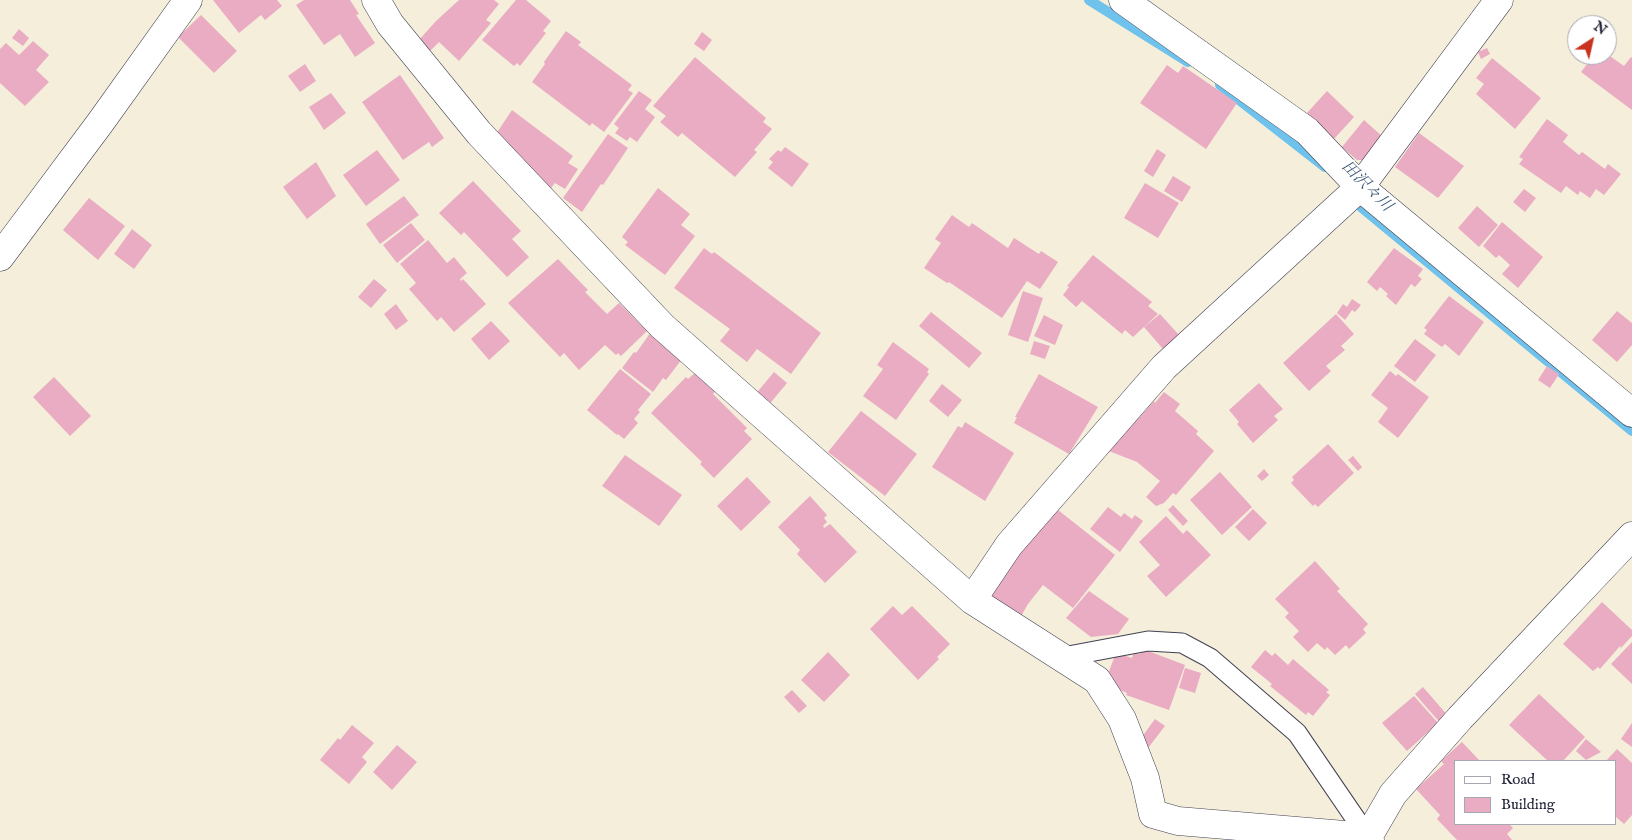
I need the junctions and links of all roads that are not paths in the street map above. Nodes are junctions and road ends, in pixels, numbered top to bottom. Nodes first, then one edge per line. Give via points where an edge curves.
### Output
1 (188, 0) edge
2 (376, 0) edge
3 (1123, 0) edge
4 (1498, 0) edge
5 (1359, 188) junction
6 (0, 257) edge
7 (1632, 413) edge
8 (1632, 536) edge
9 (972, 600) junction
10 (1063, 657) junction
11 (1369, 839) edge

1 - 6 street
2 - 9 street via 390,24 479,133 662,326
3 - 5 street via 1306,131
4 - 5 street
5 - 7 street
5 - 9 street via 1164,367 1009,545
8 - 11 street via 1393,794
9 - 10 street
10 - 11 lane via 1148,641 1182,644 1210,658 1297,733
10 - 11 street via 1097,680 1122,718 1145,778 1153,814 1178,821

